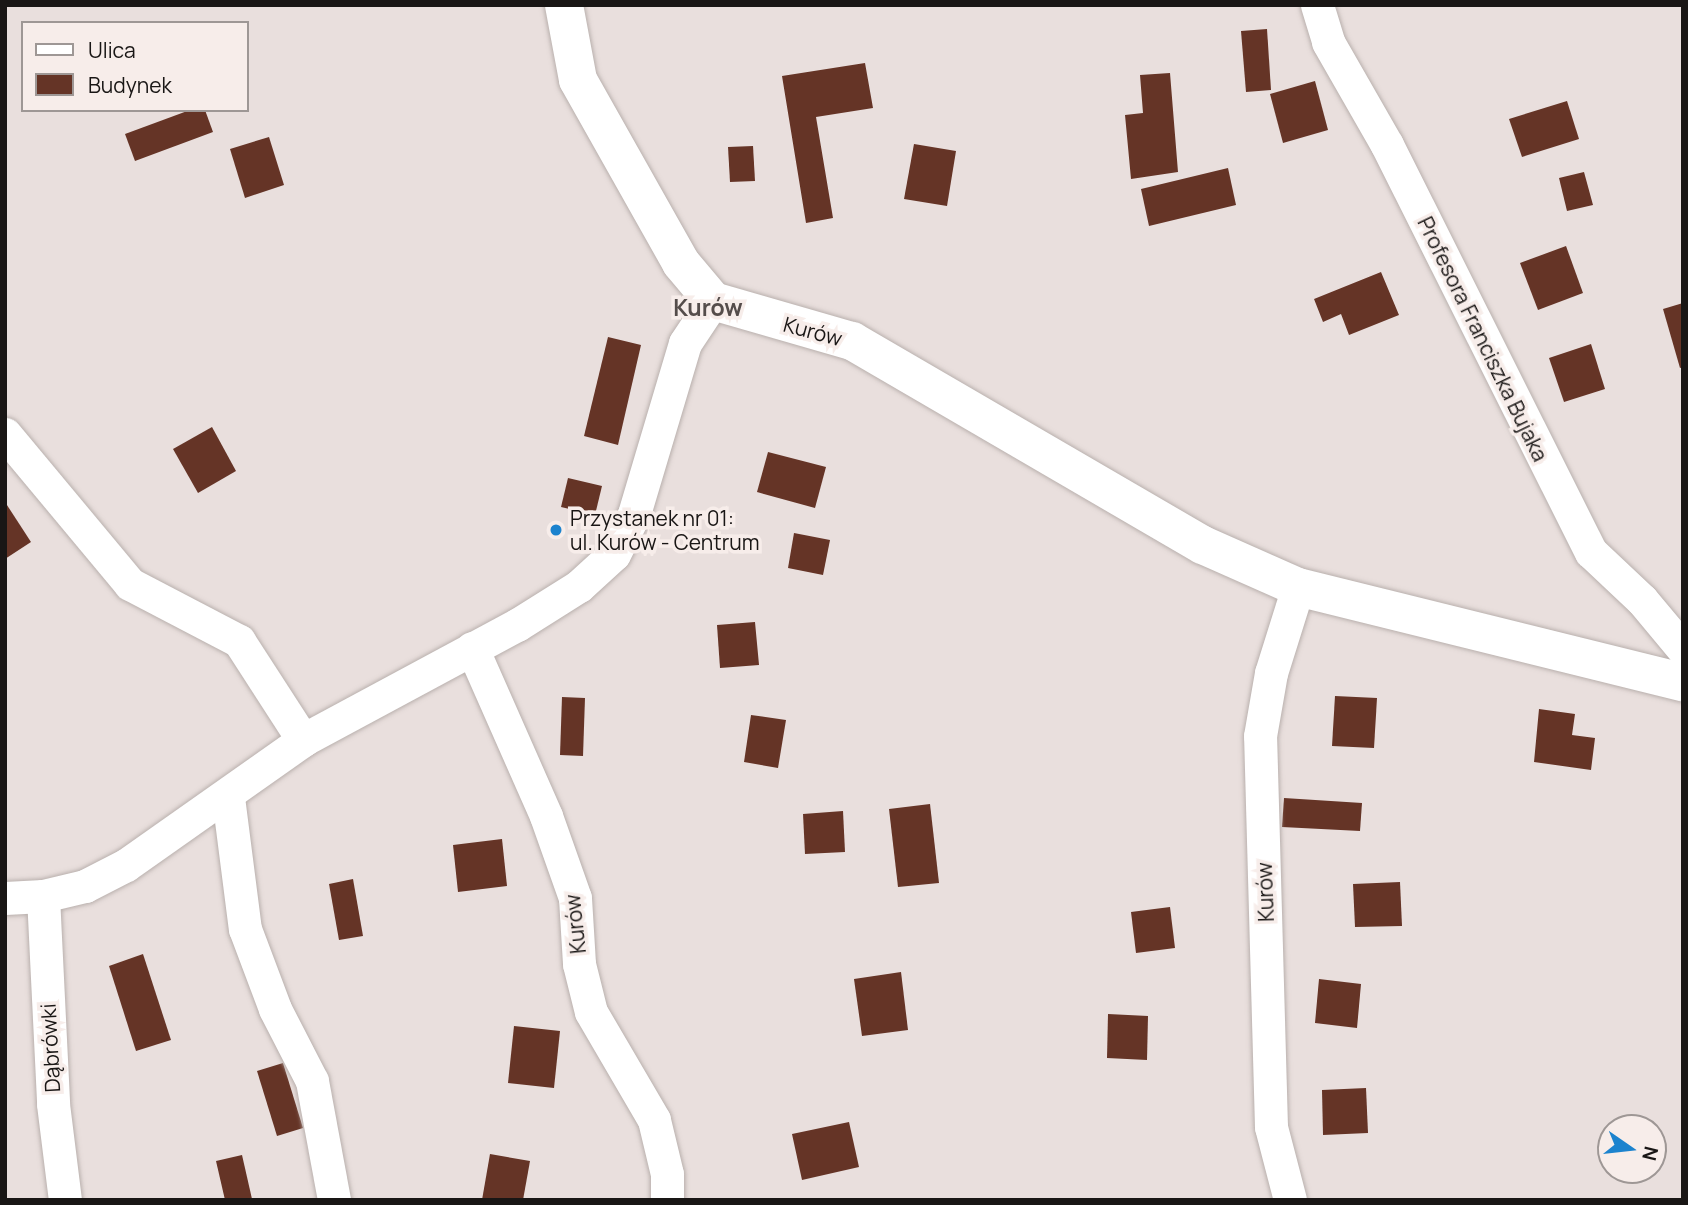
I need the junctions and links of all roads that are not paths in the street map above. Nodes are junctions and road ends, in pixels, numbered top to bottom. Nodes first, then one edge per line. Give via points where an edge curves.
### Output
1 (564, 5) edge
2 (1317, 5) edge
3 (713, 301) junction
4 (5, 434) edge
5 (1298, 587) junction
6 (472, 648) junction
7 (1683, 649) edge
8 (1683, 682) edge
9 (303, 740) junction
10 (228, 797) junction
11 (43, 896) junction
12 (5, 898) edge
13 (65, 1200) edge
14 (334, 1200) edge
15 (667, 1200) edge
16 (1290, 1200) edge

1 - 3 street via 578,80 681,262
2 - 7 street, Profesora Franciszka Bujaka via 1328,42 1387,145 1591,552 1642,600
3 - 5 street, Kurów via 852,341 1192,539
3 - 6 street via 685,343 634,514 614,554 579,586
4 - 9 street via 131,584 239,641 272,685
5 - 8 street, Kurów
5 - 16 street, Kurów via 1271,673 1260,736 1271,1127
6 - 9 street
6 - 15 street, Kurów via 546,816 575,898 579,964 590,1012 654,1120 667,1174
9 - 10 street
10 - 11 street via 126,865 85,886
10 - 14 street via 245,929 275,1009 312,1081
11 - 12 street
11 - 13 street, Dąbrówki via 53,1104

